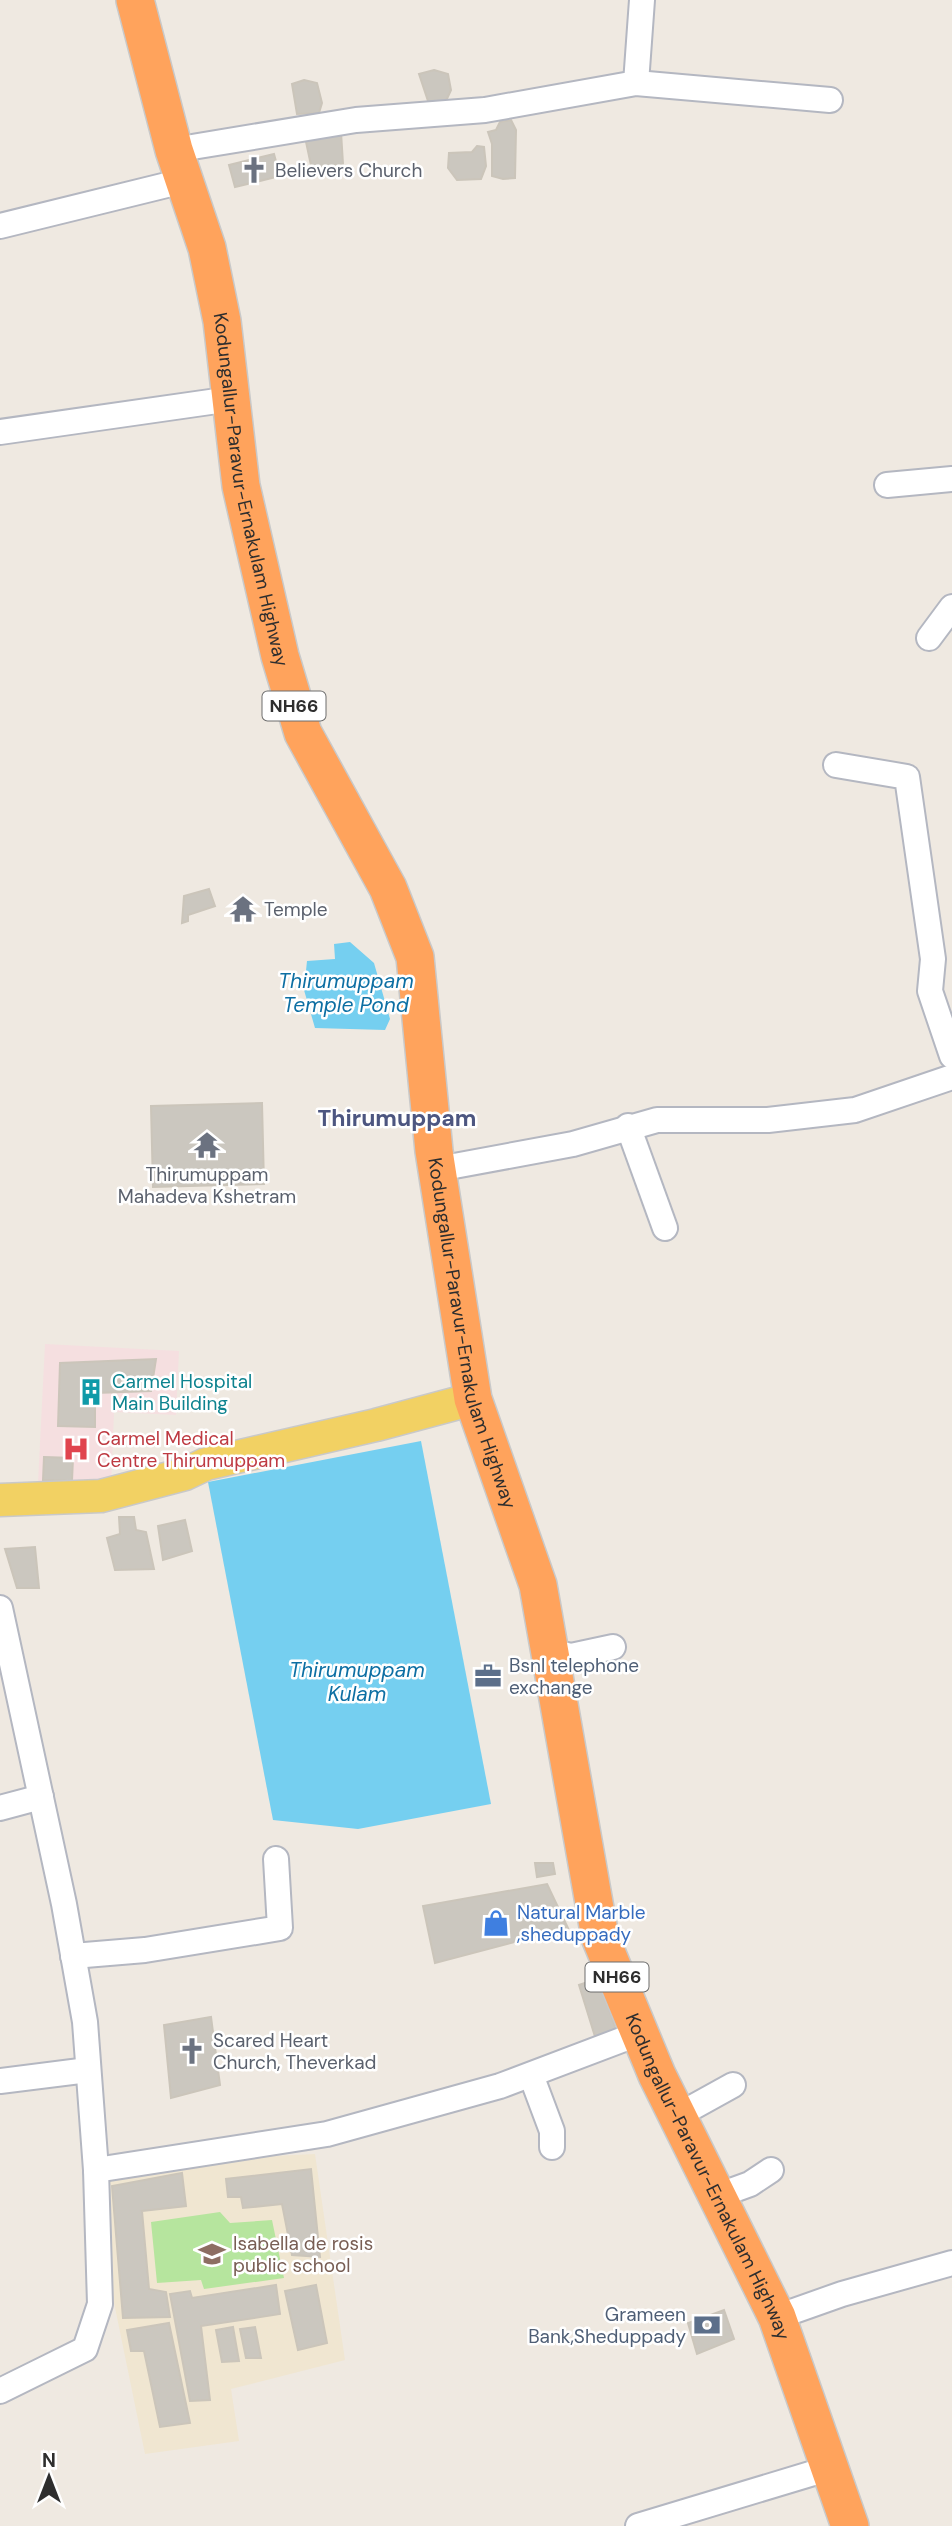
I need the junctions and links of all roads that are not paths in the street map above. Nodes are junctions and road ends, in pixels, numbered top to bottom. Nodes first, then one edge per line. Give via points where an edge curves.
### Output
1 (135, 0) edge
2 (642, 0) edge
3 (636, 83) junction
4 (830, 100) dead end
5 (179, 165) junction
6 (0, 226) edge
7 (231, 399) junction
8 (0, 432) edge
9 (952, 479) edge
10 (887, 485) dead end
11 (952, 607) edge
12 (929, 638) dead end
13 (836, 765) dead end
14 (952, 1056) edge
15 (952, 1077) edge
16 (628, 1126) junction
17 (438, 1169) junction
18 (665, 1228) dead end
19 (473, 1399) junction
20 (0, 1500) edge
21 (0, 1608) edge
22 (613, 1647) dead end
23 (549, 1651) junction
24 (41, 1797) junction
25 (0, 1808) edge
26 (276, 1860) dead end
27 (73, 1956) junction
28 (640, 2033) junction
29 (88, 2070) junction
30 (531, 2075) junction
31 (0, 2081) edge
32 (733, 2085) dead end
33 (677, 2116) junction
34 (552, 2147) dead end
35 (96, 2170) junction
36 (771, 2170) dead end
37 (717, 2196) junction
38 (952, 2263) edge
39 (777, 2317) junction
40 (0, 2391) edge
41 (830, 2468) junction
42 (638, 2526) edge
43 (850, 2526) edge

1 - 5 highway, Kodungallur-Paravur-Ernakulam Highway / NH66
2 - 3 street
3 - 4 street
3 - 5 street via 485,110 356,120
5 - 6 street
5 - 7 highway, Kodungallur-Paravur-Ernakulam Highway / NH66 via 207,248
7 - 8 street
7 - 17 highway, Kodungallur-Paravur-Ernakulam Highway / NH66 via 241,486 280,656 303,733 388,888 415,957
9 - 10 street
11 - 12 street
13 - 14 street via 906,777 933,959 929,991
15 - 16 street via 855,1110 768,1120 657,1120
16 - 17 street via 573,1144
16 - 18 street
17 - 19 highway, Kodungallur-Paravur-Ernakulam Highway / NH66
19 - 20 main road via 206,1464 101,1496
19 - 23 highway, Kodungallur-Paravur-Ernakulam Highway / NH66 via 538,1585
21 - 24 street
22 - 23 street via 571,1656
23 - 28 highway, Kodungallur-Paravur-Ernakulam Highway / NH66 via 600,1937
24 - 25 street
24 - 27 street
26 - 27 street via 281,1928 145,1950
27 - 29 street
28 - 30 street
28 - 33 highway, Kodungallur-Paravur-Ernakulam Highway / NH66
29 - 31 street
29 - 35 street
30 - 34 street via 552,2131
30 - 35 street via 327,2134
32 - 33 street
33 - 37 highway, Kodungallur-Paravur-Ernakulam Highway / NH66
35 - 40 street via 100,2304 85,2349
36 - 37 street
37 - 39 highway, Kodungallur-Paravur-Ernakulam Highway / NH66
38 - 39 street
39 - 41 highway, Kodungallur-Paravur-Ernakulam Highway / NH66
41 - 42 street
41 - 43 highway, Kodungallur-Paravur-Ernakulam Highway / NH66

